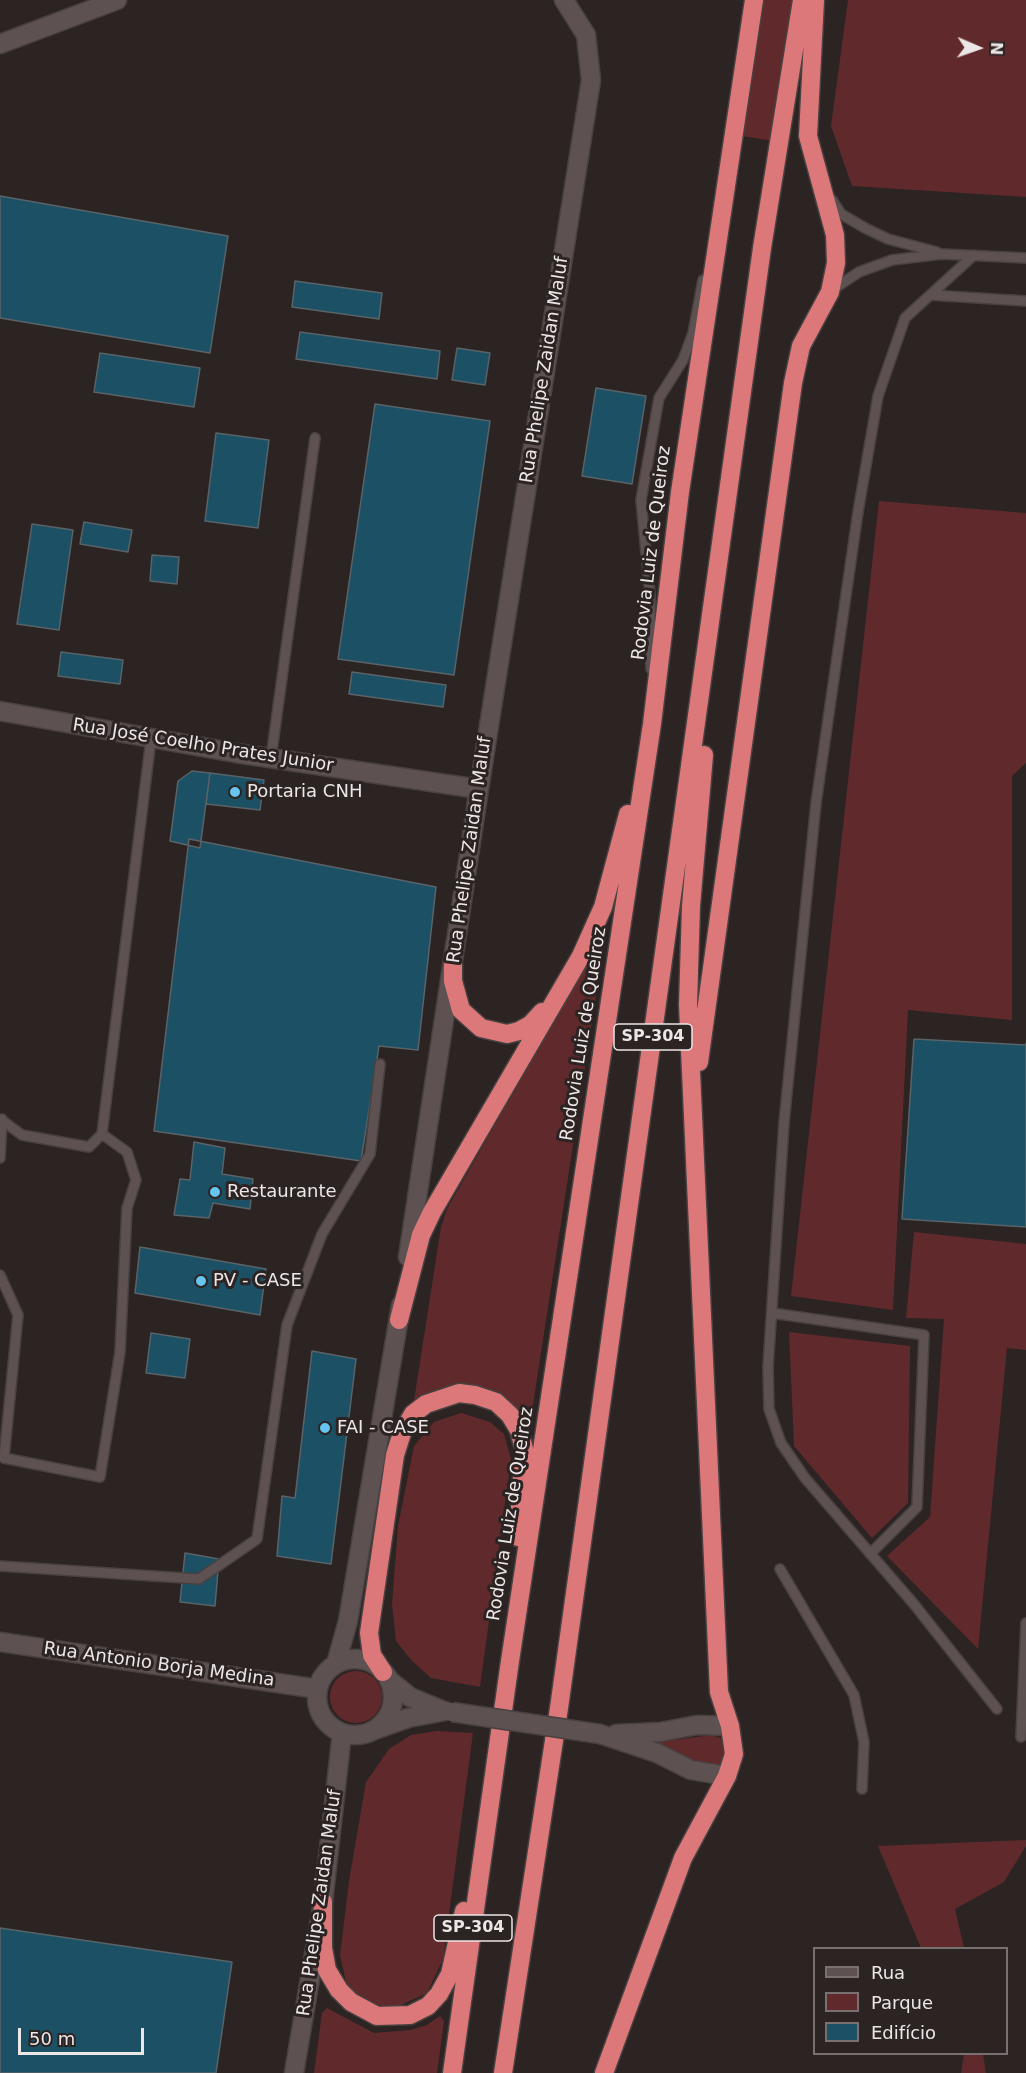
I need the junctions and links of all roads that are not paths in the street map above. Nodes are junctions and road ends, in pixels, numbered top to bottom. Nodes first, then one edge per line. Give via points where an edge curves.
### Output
1 (117, 0) edge
2 (564, 0) edge
3 (754, 0) edge
4 (802, 0) edge
5 (815, 0) edge
6 (0, 44) edge
7 (732, 140) junction
8 (822, 184) junction
9 (942, 254) junction
10 (974, 255) junction
11 (1026, 258) edge
12 (830, 292) junction
13 (930, 295) junction
14 (1026, 301) edge
15 (315, 438) dead end
16 (725, 526) junction
17 (0, 711) edge
18 (652, 724) junction
19 (151, 739) junction
20 (271, 758) junction
21 (478, 789) junction
22 (453, 965) junction
23 (558, 996) junction
24 (380, 1064) dead end
25 (693, 1106) junction
26 (1, 1119) edge
27 (102, 1134) junction
28 (0, 1158) edge
29 (0, 1275) edge
30 (772, 1313) junction
31 (399, 1320) junction
32 (870, 1554) junction
33 (0, 1566) edge
34 (780, 1569) dead end
35 (1026, 1623) edge
36 (0, 1642) edge
37 (510, 1661) junction
38 (336, 1664) junction
39 (386, 1676) junction
40 (318, 1689) junction
41 (997, 1709) dead end
42 (448, 1712) junction
43 (730, 1726) junction
44 (373, 1731) junction
45 (342, 1734) junction
46 (603, 1734) junction
47 (1021, 1737) dead end
48 (727, 1776) junction
49 (493, 1784) junction
50 (862, 1789) dead end
51 (323, 1902) junction
52 (294, 2073) edge
53 (452, 2073) edge
54 (503, 2073) edge
55 (604, 2073) edge

1 - 6 street
2 - 21 street, Rua Phelipe Zaidan Maluf via 586,35 591,80
3 - 7 highway, Rodovia Luiz de Queiroz / SP-304
4 - 16 highway, SP-304 via 762,248
5 - 8 highway via 808,136
7 - 18 highway, Rodovia Luiz de Queiroz / SP-304 via 680,492
7 - 18 lane via 693,333 683,360 659,398 641,500 650,594
8 - 9 lane via 841,214 888,238
8 - 12 highway via 835,235 836,262
9 - 10 lane
9 - 12 lane via 892,260 859,272
10 - 11 lane
10 - 13 lane
12 - 25 highway via 801,346 793,383
13 - 14 lane
13 - 30 lane via 905,318 878,396 858,512 816,803 784,1123
15 - 20 lane
16 - 25 highway via 691,906 688,1005
16 - 54 highway, SP-304 via 559,1708
17 - 19 street, Rua José Coelho Prates Junior
18 - 23 highway via 603,907
18 - 37 highway, Rodovia Luiz de Queiroz / SP-304
19 - 20 street, Rua José Coelho Prates Junior
19 - 27 lane
20 - 21 street, Rua José Coelho Prates Junior
21 - 22 street, Rua Phelipe Zaidan Maluf
22 - 23 highway via 461,1010 481,1028 494,1032 507,1034 531,1025
22 - 31 street, Rua Phelipe Zaidan Maluf
23 - 31 highway via 432,1212 421,1235
24 - 33 lane via 370,1154 322,1234 287,1325 257,1539 199,1579
25 - 43 highway via 719,1692
26 - 27 lane via 22,1135 89,1147
26 - 28 lane
27 - 29 lane via 127,1152 136,1180 127,1208 120,1352 100,1477 4,1458 18,1315
30 - 32 lane via 769,1409 782,1443 805,1478
30 - 32 lane via 924,1335 917,1507
31 - 38 street, Rua Phelipe Zaidan Maluf via 348,1621
32 - 41 lane
34 - 50 lane via 854,1695 864,1742
35 - 47 lane
36 - 40 street, Rua Antonio Borja Medina
37 - 39 highway via 524,1449 519,1430 496,1402 459,1394 426,1404 413,1414 395,1455 369,1633 372,1655
37 - 49 highway, Rodovia Luiz de Queiroz / SP-304
38 - 39 street via 366,1661
38 - 40 street via 321,1679
39 - 42 street via 410,1697
39 - 44 street via 392,1691 389,1714
40 - 45 street via 319,1710
42 - 44 street via 408,1718
42 - 46 street, bridge
43 - 46 street via 697,1725 660,1732
43 - 48 highway via 734,1754
44 - 45 street via 356,1736
45 - 51 street, Rua Phelipe Zaidan Maluf
46 - 48 street via 691,1770
48 - 55 highway via 683,1858
49 - 51 highway via 450,1974 429,2006 410,2014 377,2016 339,1990 327,1970
49 - 53 highway, Rodovia Luiz de Queiroz / SP-304
51 - 52 street, Rua Phelipe Zaidan Maluf

